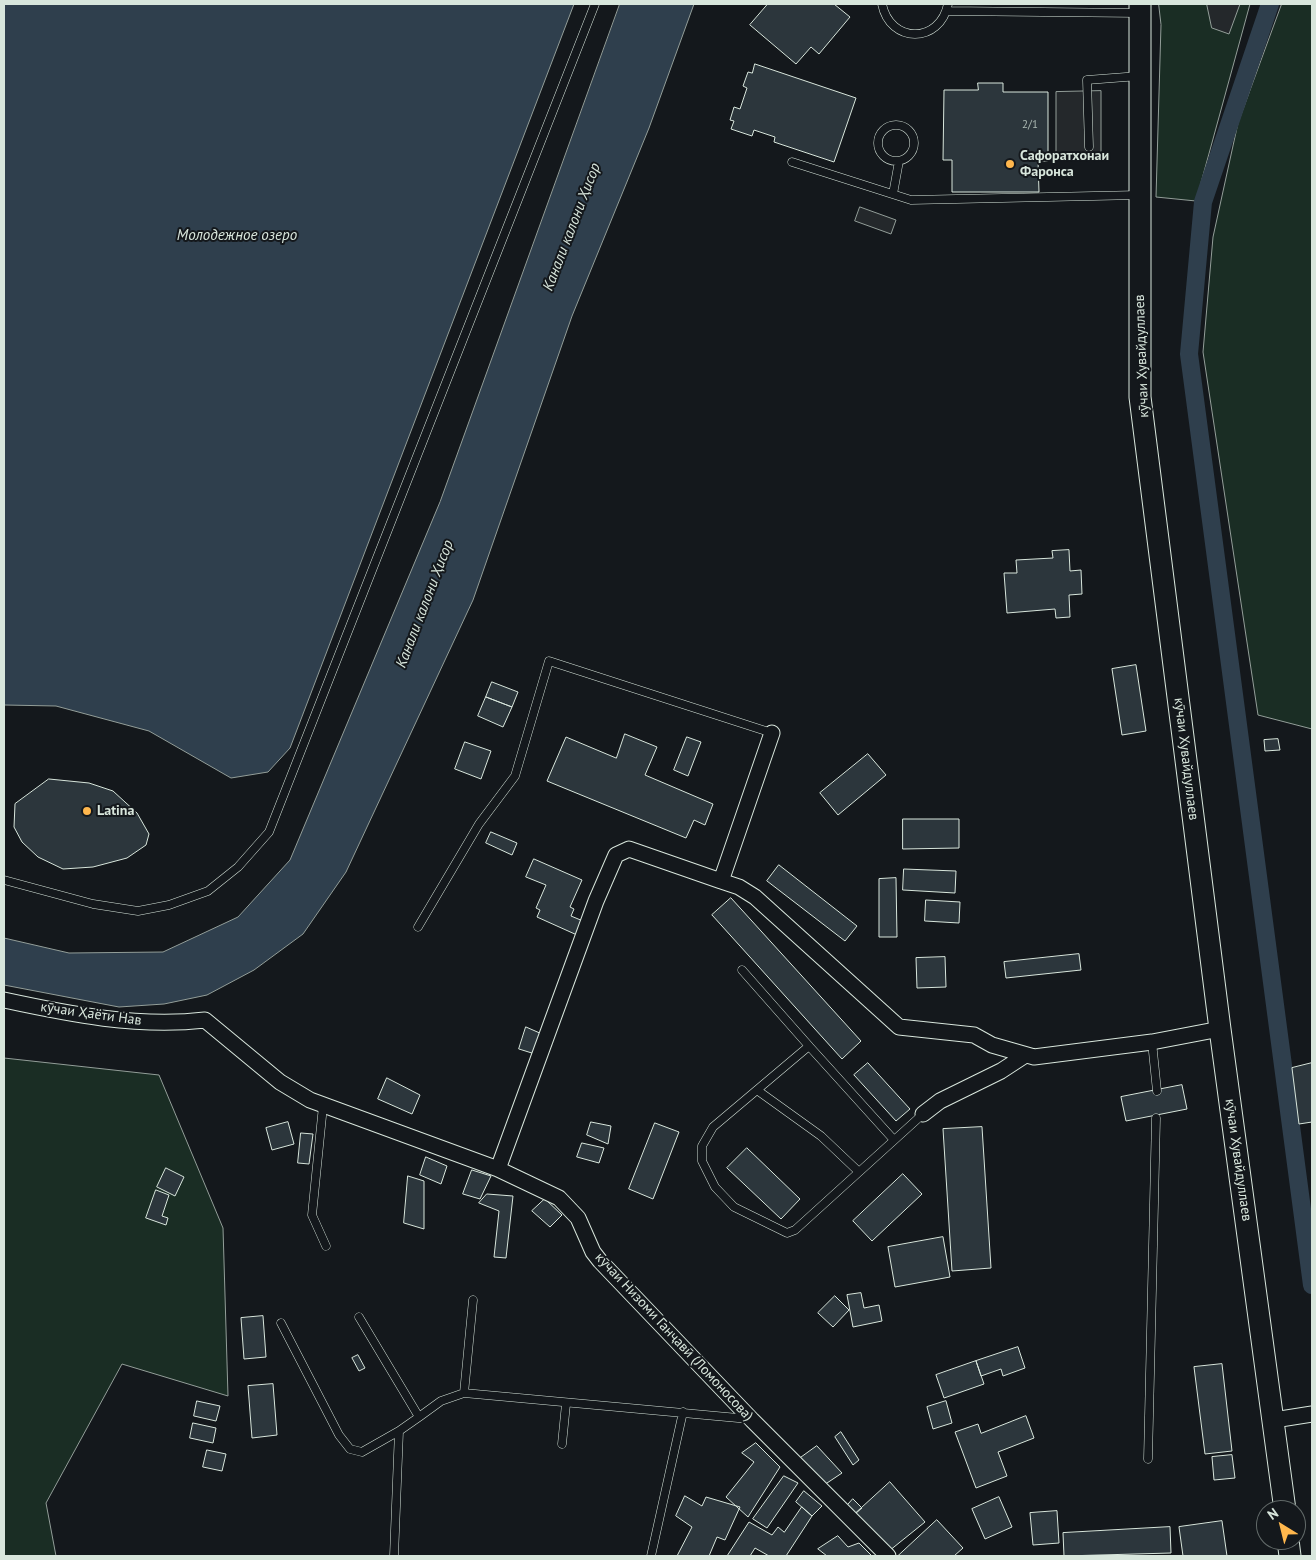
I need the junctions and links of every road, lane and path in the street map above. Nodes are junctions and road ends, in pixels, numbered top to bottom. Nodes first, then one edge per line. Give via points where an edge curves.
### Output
1 (595, 4) edge
2 (882, 4) edge
3 (947, 7) edge
4 (1140, 8) edge
5 (1139, 76) junction
6 (1089, 147) dead end
7 (899, 161) junction
8 (792, 162) dead end
9 (893, 194) junction
10 (1139, 195) junction
11 (772, 733) joint
12 (4, 880) edge
13 (721, 881) junction
14 (418, 927) dead end
15 (742, 970) dead end
16 (4, 1000) edge
17 (1220, 1029) junction
18 (1152, 1042) junction
19 (809, 1046) junction
20 (1024, 1056) junction
21 (255, 1062) joint
22 (757, 1090) junction
23 (1157, 1090) dead end
24 (323, 1106) junction
25 (923, 1114) joint
26 (1156, 1118) dead end
27 (894, 1140) junction
28 (498, 1169) junction
29 (859, 1172) junction
30 (326, 1246) dead end
31 (472, 1300) dead end
32 (359, 1317) dead end
33 (281, 1323) dead end
34 (464, 1393) junction
35 (566, 1404) junction
36 (684, 1412) junction
37 (1312, 1414) edge
38 (419, 1417) junction
39 (752, 1420) junction
40 (1274, 1420) junction
41 (399, 1431) junction
42 (562, 1444) dead end
43 (1148, 1459) dead end
44 (1284, 1500) edge
45 (394, 1556) edge
46 (651, 1556) edge
47 (888, 1556) edge

1 - 12 lane via 268,832 238,867 208,891 146,910 93,904
2 - 3 lane via 889,22 908,34 930,31
3 - 4 lane
4 - 5 street, кӯчаи Хувайдуллаев
5 - 6 lane via 1088,80
5 - 10 street, кӯчаи Хувайдуллаев
7 - 7 lane via 910,154 914,142 904,127 891,126 881,133 878,145 883,156
7 - 9 lane
8 - 9 lane
9 - 10 lane via 911,200
10 - 17 street, кӯчаи Хувайдуллаев via 1140,397
11 - 13 street
11 - 14 lane via 549,661 515,776 469,840
13 - 20 street via 755,897 899,1027 974,1036
13 - 28 street via 629,849 616,854
15 - 19 lane
16 - 21 street, кӯчаи Ҳаёти Нав via 124,1020 179,1023 205,1020
17 - 18 street
17 - 40 street, кӯчаи Хувайдуллаев
18 - 20 street via 1046,1057
18 - 23 lane
19 - 22 lane
19 - 27 lane
20 - 25 street via 940,1101
21 - 24 street, кӯчаи Низоми Ганҷавӣ (Ломоносова) via 294,1091
22 - 29 lane via 821,1136
22 - 29 lane via 713,1127 702,1146 702,1160 715,1187 734,1207 788,1233
24 - 28 street, кӯчаи Низоми Ганҷавӣ (Ломоносова)
24 - 30 lane via 312,1216
25 - 27 lane
26 - 43 lane
27 - 29 lane
28 - 39 street, кӯчаи Низоми Ганҷавӣ (Ломоносова) via 559,1198 572,1210 600,1261
31 - 34 lane
32 - 38 lane
33 - 41 lane via 339,1436 350,1449 362,1452
34 - 35 lane
34 - 38 lane via 441,1401
35 - 36 lane
35 - 42 lane
36 - 39 lane
36 - 46 lane
37 - 40 street
38 - 41 lane
39 - 47 street, кӯчаи Низоми Ганҷавӣ (Ломоносова)
40 - 44 street, кӯчаи Хувайдуллаев
41 - 45 lane

